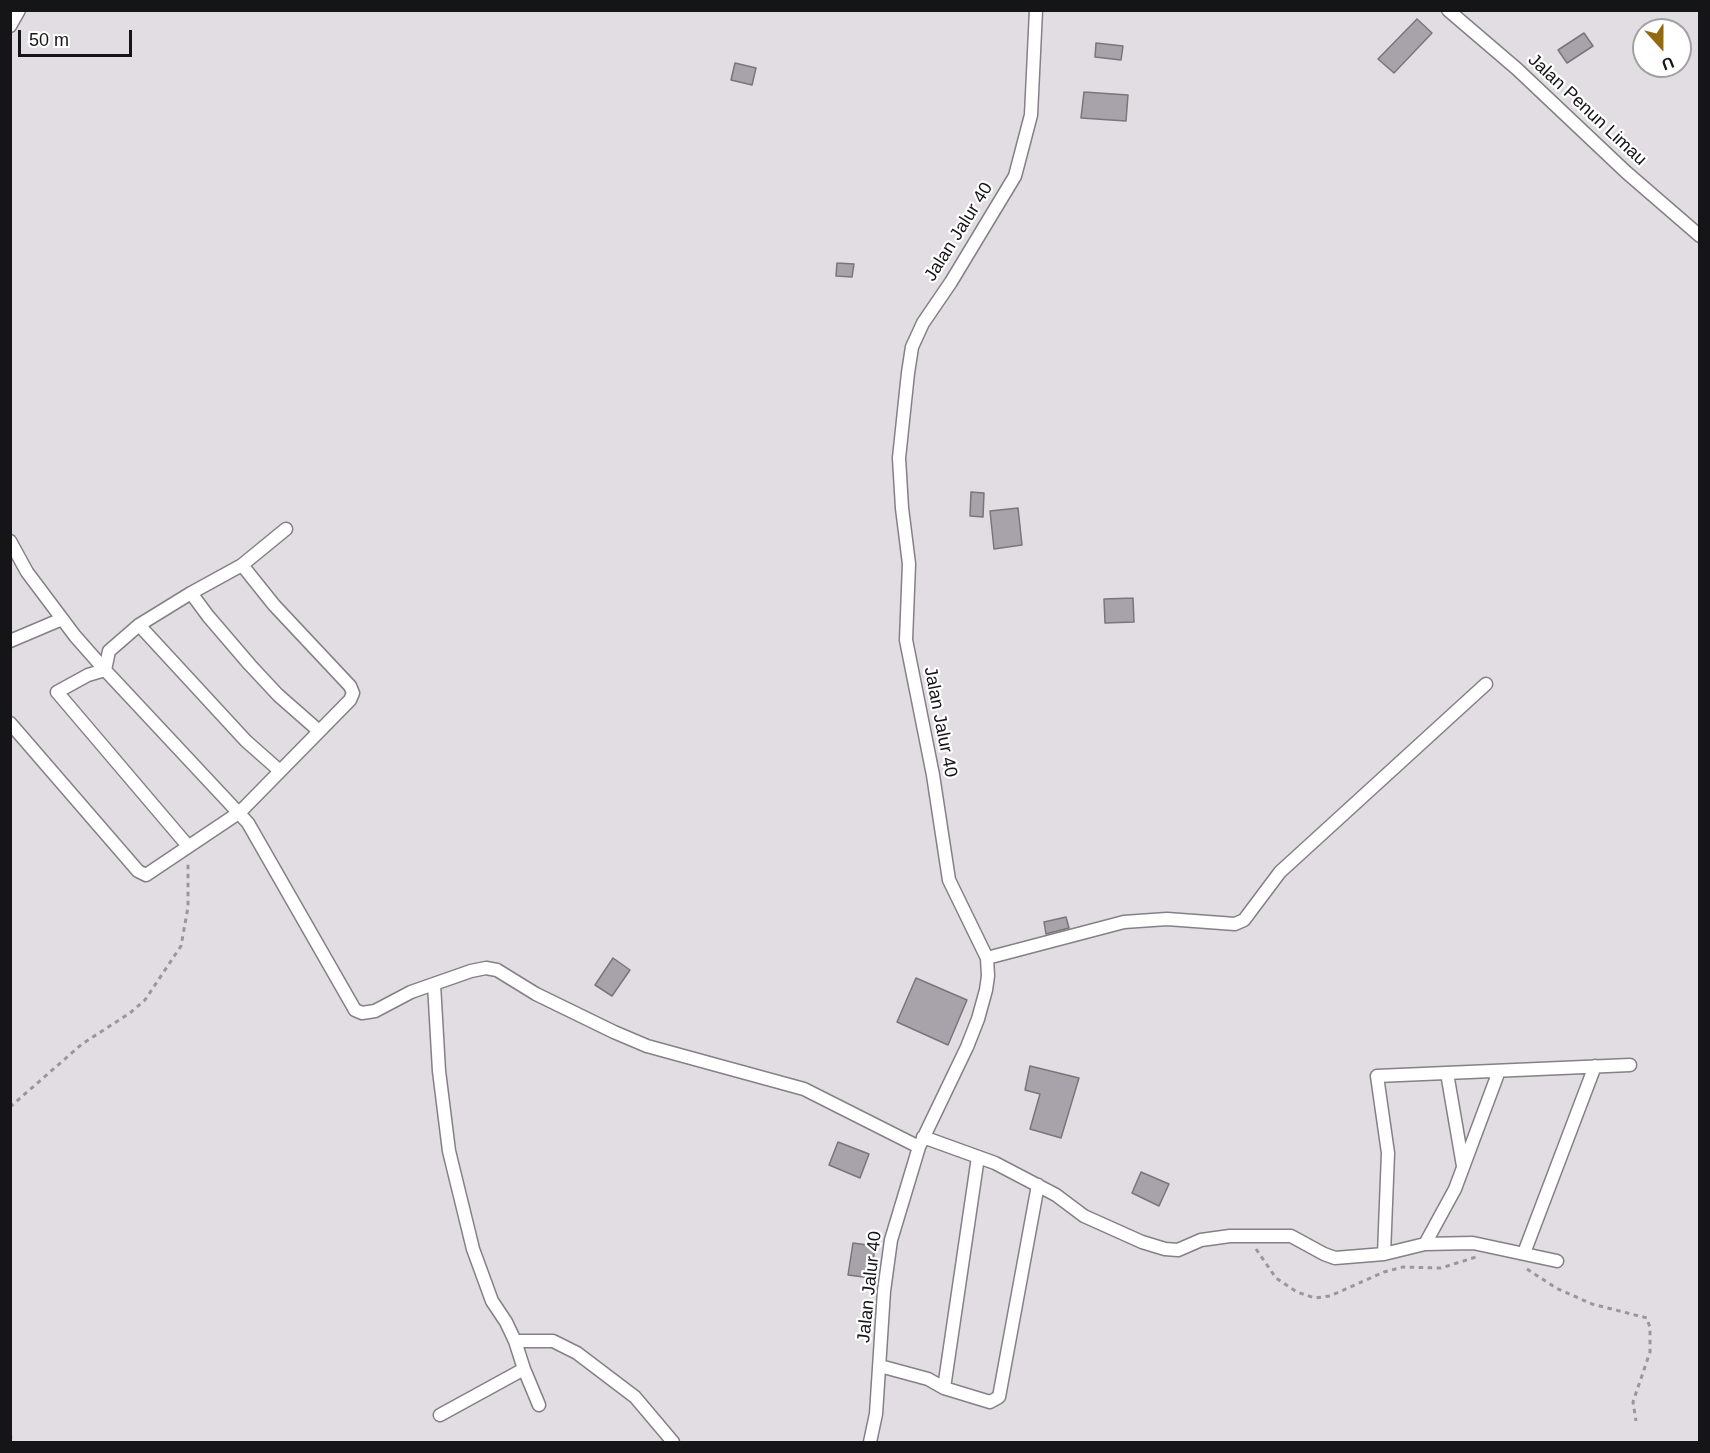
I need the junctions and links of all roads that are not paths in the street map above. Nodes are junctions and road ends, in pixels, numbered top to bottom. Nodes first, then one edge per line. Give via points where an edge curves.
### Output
1 (19, 10) edge
2 (1036, 10) edge
3 (1448, 10) edge
4 (10, 27) edge
5 (1700, 236) edge
6 (286, 529) dead end
7 (10, 541) edge
8 (242, 565) junction
9 (191, 593) junction
10 (62, 619) junction
11 (139, 625) junction
12 (10, 641) edge
13 (105, 670) junction
14 (1486, 684) dead end
15 (10, 723) edge
16 (319, 731) junction
17 (280, 771) junction
18 (240, 812) junction
19 (188, 846) junction
20 (987, 958) junction
21 (434, 984) junction
22 (1630, 1065) dead end
23 (1595, 1066) junction
24 (1499, 1071) junction
25 (1447, 1073) junction
26 (921, 1142) junction
27 (978, 1157) junction
28 (1463, 1167) junction
29 (1038, 1185) junction
30 (1425, 1245) junction
31 (1524, 1253) junction
32 (1384, 1254) junction
33 (1557, 1261) dead end
34 (515, 1341) junction
35 (880, 1366) junction
36 (524, 1368) junction
37 (944, 1388) junction
38 (539, 1405) dead end
39 (440, 1415) dead end
40 (673, 1443) edge
41 (870, 1443) edge

1 - 4 street
2 - 20 street, Jalan Jalur 40 via 1030,115 1015,176 912,347 899,458 909,564 906,640 910,666 949,880
3 - 5 street, Jalan Penun Limau
6 - 8 street
7 - 10 street via 27,572
8 - 9 street
8 - 16 street via 350,686 350,700
9 - 11 street
9 - 16 street via 264,680
10 - 12 street
10 - 13 street
11 - 13 street via 109,651
11 - 17 street via 246,741
13 - 18 street
13 - 19 street via 57,692
14 - 20 street via 1281,872 1244,920 1235,924 1167,919 1124,922
15 - 19 street via 138,871 146,875
16 - 17 street
17 - 18 street
18 - 19 street
18 - 21 street via 355,1010 375,1011
20 - 26 street, Jalan Jalur 40 via 986,990 978,1019
21 - 26 street via 486,968 497,970 537,994 646,1046 804,1089
21 - 34 street via 448,1151 473,1249 492,1301
22 - 23 street
23 - 24 street
23 - 31 street
24 - 25 street
24 - 28 street
25 - 28 street
25 - 32 street via 1377,1076 1388,1154
26 - 27 street
26 - 35 street, Jalan Jalur 40 via 891,1240
27 - 29 street
27 - 37 street
28 - 30 street
29 - 32 street via 1084,1216 1165,1249 1178,1250 1201,1240 1230,1236 1291,1236 1335,1258
29 - 37 street via 999,1397 990,1402
30 - 31 street via 1473,1244
30 - 32 street
31 - 33 street
34 - 36 street
34 - 40 street via 553,1341 577,1353 635,1397
35 - 37 street via 928,1379
35 - 41 street, Jalan Jalur 40
36 - 38 street
36 - 39 street

